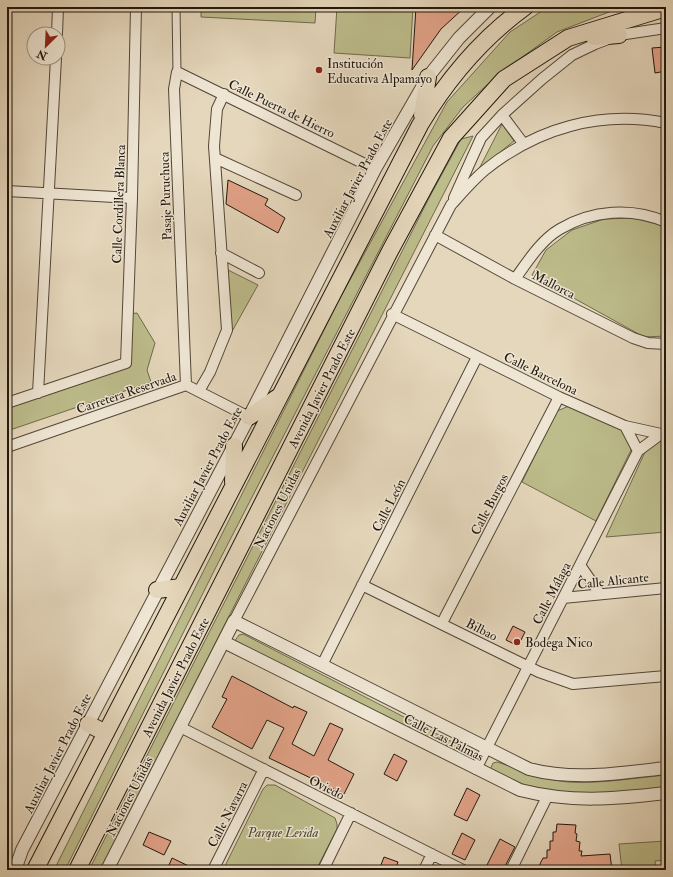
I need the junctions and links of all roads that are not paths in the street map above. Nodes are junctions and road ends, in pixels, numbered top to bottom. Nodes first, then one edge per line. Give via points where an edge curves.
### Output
1 (58, 7) edge
2 (136, 7) edge
3 (176, 7) edge
4 (490, 7) edge
5 (525, 7) edge
6 (666, 8) edge
7 (57, 26) edge
8 (666, 28) edge
9 (619, 35) junction
10 (568, 38) junction
11 (56, 66) edge
12 (177, 72) junction
13 (428, 77) junction
14 (224, 94) junction
15 (502, 115) junction
16 (666, 123) edge
17 (420, 125) junction
18 (523, 143) junction
19 (215, 158) junction
20 (375, 169) junction
21 (7, 191) edge
22 (49, 194) junction
23 (296, 195) dead end
24 (132, 198) junction
25 (451, 204) junction
26 (666, 222) edge
27 (435, 235) junction
28 (221, 253) junction
29 (259, 273) dead end
30 (515, 279) junction
31 (392, 314) junction
32 (666, 344) edge
33 (477, 357) junction
34 (186, 385) junction
35 (199, 391) junction
36 (38, 393) junction
37 (281, 395) junction
38 (559, 397) junction
39 (7, 402) edge
40 (249, 417) junction
41 (625, 426) junction
42 (663, 434) edge
43 (234, 446) junction
44 (7, 447) edge
45 (638, 451) junction
46 (233, 487) junction
47 (580, 565) junction
48 (362, 585) junction
49 (181, 587) junction
50 (666, 588) edge
51 (157, 590) junction
52 (600, 594) junction
53 (563, 598) junction
54 (234, 621) junction
55 (442, 623) junction
56 (224, 642) junction
57 (322, 665) junction
58 (528, 667) junction
59 (666, 676) edge
60 (88, 724) junction
61 (180, 727) junction
62 (106, 733) junction
63 (486, 749) junction
64 (476, 768) junction
65 (666, 768) edge
66 (264, 769) junction
67 (666, 793) edge
68 (548, 797) junction
69 (351, 813) junction
70 (432, 854) junction
71 (15, 870) edge
72 (35, 870) edge
73 (77, 870) edge
74 (107, 870) edge
75 (213, 870) edge
76 (323, 870) edge
77 (424, 870) edge
78 (463, 870) edge
79 (511, 870) edge

1 - 7 street
2 - 24 street, Calle Cordillera Blanca
3 - 12 street, Pasaje Puruchuca
4 - 13 street, Auxiliar Javier Prado Este via 459,38
5 - 17 main road via 497,28 465,60
6 - 10 main road, Avenida Javier Prado Este
8 - 9 street
9 - 10 main road
9 - 15 street via 572,55
10 - 73 main road, Avenida Javier Prado Este via 504,78 451,138 390,251
11 - 22 street
12 - 14 street, Calle Puerta de Hierro
12 - 34 street, Pasaje Puruchuca via 174,89
13 - 17 main road
13 - 20 street, Auxiliar Javier Prado Este
14 - 19 street via 217,109
14 - 20 street, Calle Puerta de Hierro
15 - 18 street
15 - 25 street via 481,138
16 - 18 street, Naciones Unidas via 645,119 603,119 554,130
17 - 37 main road
18 - 25 street, Naciones Unidas via 485,170
19 - 23 street
19 - 28 street
20 - 40 street, Auxiliar Javier Prado Este
21 - 22 street
22 - 24 street
22 - 36 street
24 - 36 street, Calle Cordillera Blanca via 126,363
25 - 27 street, Naciones Unidas
26 - 30 street via 650,215 619,211 587,217 559,229 536,250
27 - 30 street, Mallorca
27 - 31 street, Naciones Unidas
28 - 29 street
28 - 35 street via 227,330 210,372
30 - 32 street, Mallorca via 633,338 648,343
31 - 33 street, Calle Barcelona
31 - 54 street, Naciones Unidas
33 - 38 street, Calle Barcelona
33 - 48 street, Calle León
34 - 35 street, Carretera Reservada
34 - 44 street, Carretera Reservada
35 - 40 street, Carretera Reservada
36 - 39 street
37 - 40 main road
37 - 46 main road
38 - 41 street, Calle Barcelona
38 - 55 street, Calle Burgos
40 - 43 street, Auxiliar Javier Prado Este
41 - 42 street, Calle Barcelona
41 - 45 street
42 - 45 street
43 - 46 main road
43 - 51 street, Auxiliar Javier Prado Este
45 - 47 street, Calle Málaga
46 - 49 main road
47 - 52 street
47 - 53 street, Calle Málaga
48 - 55 street, Bilbao
48 - 57 street, Calle León
49 - 51 main road
49 - 62 main road
50 - 52 street, Calle Alicante
51 - 60 street, Auxiliar Javier Prado Este
52 - 53 street, Calle Alicante
53 - 58 street, Calle Málaga
54 - 56 street, Naciones Unidas
54 - 57 street, Calle Las Palmas
55 - 58 street, Bilbao
56 - 61 street, Naciones Unidas
56 - 64 street, Calle Las Palmas
57 - 63 street, Calle Las Palmas
58 - 59 street, Bilbao via 573,684
58 - 63 street, Calle Málaga
60 - 62 main road
60 - 71 street, Auxiliar Javier Prado Este via 22,850
61 - 66 street, Oviedo
61 - 74 street, Naciones Unidas
62 - 72 main road
63 - 64 street, Calle Málaga
63 - 65 street, Calle Las Palmas via 529,769 568,776 599,776
64 - 68 street, Calle Las Palmas via 520,790
66 - 69 street, Oviedo
66 - 75 street, Calle Navarra
67 - 68 street, Calle Las Palmas via 596,800
68 - 79 street
69 - 70 street, Oviedo
69 - 76 street
70 - 77 street
70 - 78 street, Oviedo

